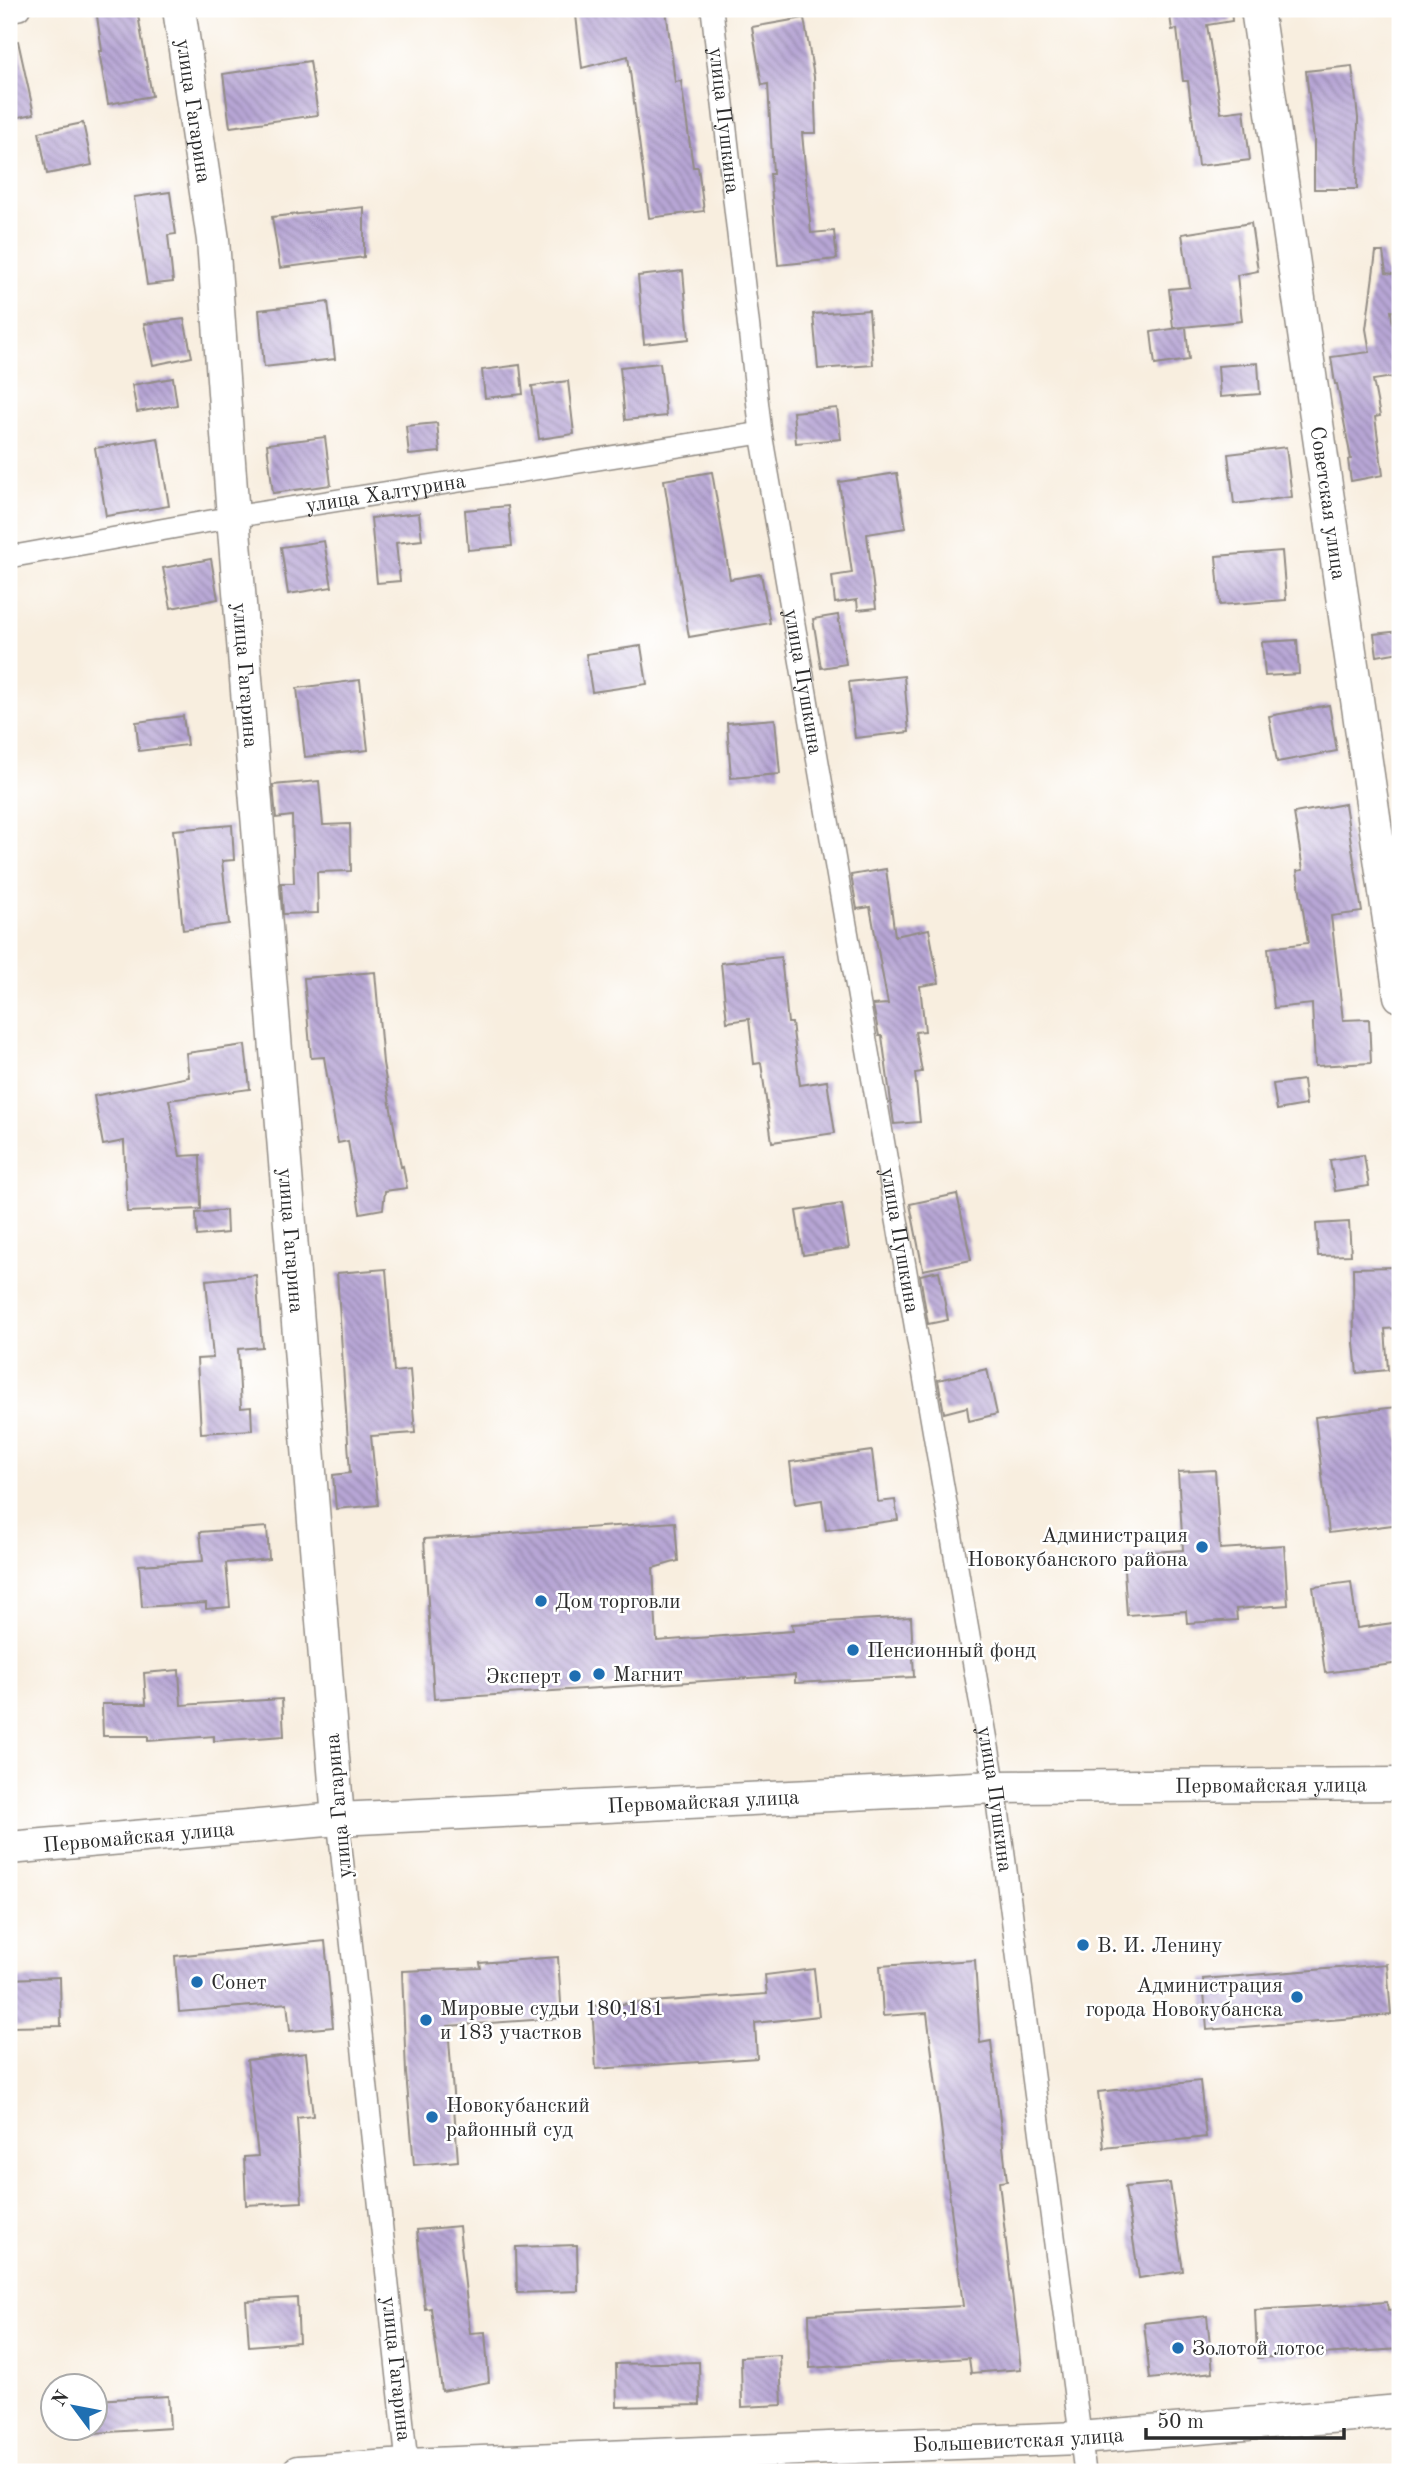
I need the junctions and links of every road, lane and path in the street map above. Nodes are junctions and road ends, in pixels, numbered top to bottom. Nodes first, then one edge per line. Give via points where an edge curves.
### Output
1 (19, 9) edge
2 (179, 9) edge
3 (712, 9) edge
4 (1257, 9) edge
5 (9, 11) edge
6 (761, 433) junction
7 (233, 517) junction
8 (9, 557) edge
9 (1400, 996) edge
10 (1400, 1784) edge
11 (995, 1787) junction
12 (338, 1819) junction
13 (9, 1847) edge
14 (1400, 2411) edge
15 (1079, 2438) junction
16 (407, 2468) edge
17 (298, 2472) edge
18 (1085, 2472) edge

1 - 5 street
2 - 7 street, улица Гагарина via 213,240
3 - 6 street, улица Пушкина
4 - 9 street, Советская улица
6 - 7 street, улица Халтурина
6 - 11 street, улица Пушкина
7 - 8 street, улица Халтурина
7 - 12 street, улица Гагарина
10 - 11 street, Первомайская улица
11 - 12 street, Первомайская улица
11 - 15 street, улица Пушкина
12 - 13 street, Первомайская улица
12 - 16 street, улица Гагарина
14 - 15 street, Большевистская улица
15 - 16 street, Большевистская улица
15 - 18 street, улица Пушкина
16 - 17 street, Большевистская улица

